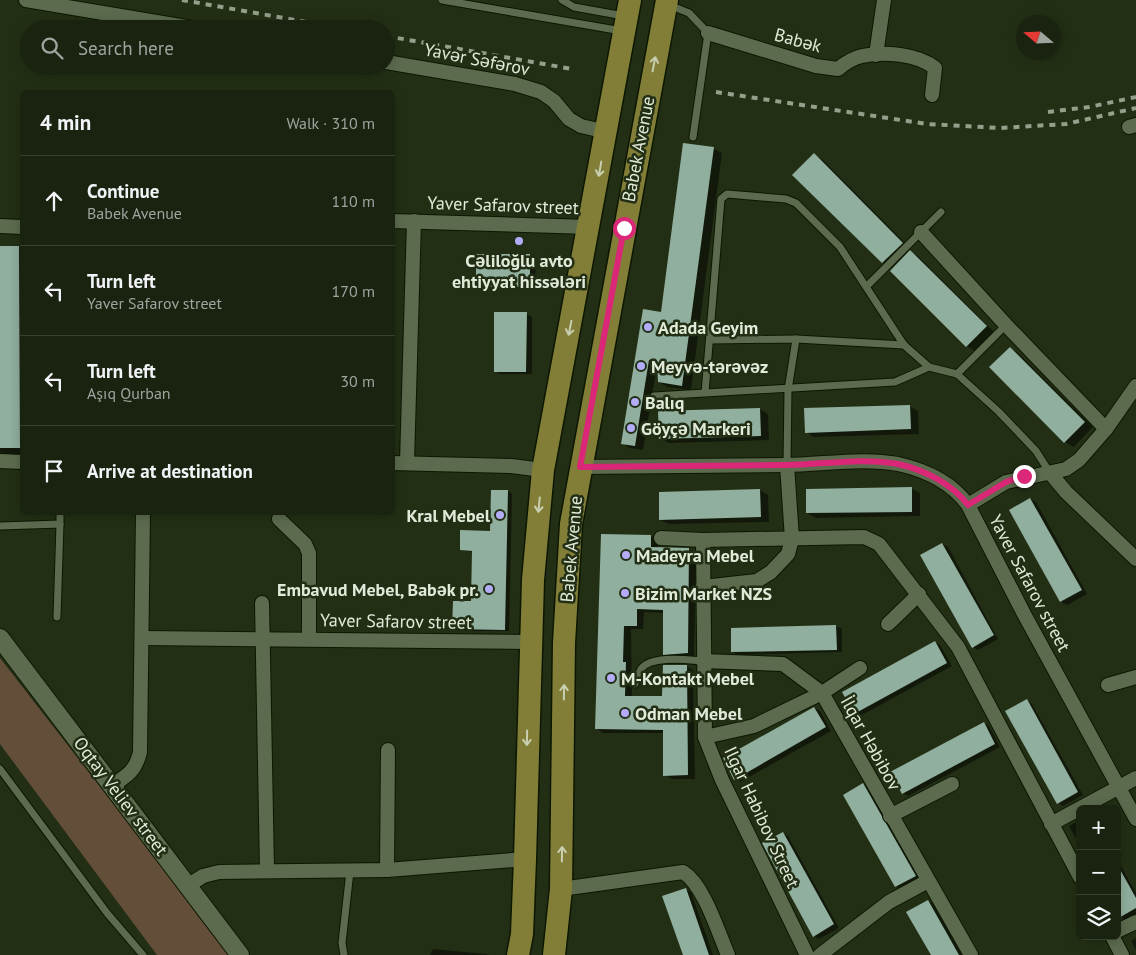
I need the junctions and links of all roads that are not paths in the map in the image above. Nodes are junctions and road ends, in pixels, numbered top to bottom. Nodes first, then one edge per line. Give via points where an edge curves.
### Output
1 (26, 0) edge
2 (442, 0) edge
3 (562, 0) edge
4 (884, 0) edge
5 (666, 2) edge
6 (628, 16) edge
7 (145, 20) edge
8 (708, 33) junction
9 (876, 55) junction
10 (395, 64) edge
11 (932, 95) dead end
12 (607, 132) junction
13 (693, 137) dead end
14 (941, 212) dead end
15 (395, 221) edge
16 (414, 221) junction
17 (0, 226) edge
18 (20, 227) edge
19 (590, 228) junction
20 (921, 232) junction
21 (866, 286) junction
22 (1006, 325) junction
23 (796, 339) junction
24 (710, 340) junction
25 (904, 345) junction
26 (928, 367) junction
27 (956, 374) junction
28 (1136, 386) edge
29 (788, 390) junction
30 (705, 393) junction
31 (654, 396) dead end
32 (1106, 429) junction
33 (0, 461) edge
34 (20, 462) edge
35 (407, 462) junction
36 (395, 463) edge
37 (787, 465) junction
38 (580, 467) junction
39 (543, 470) junction
40 (1051, 474) junction
41 (968, 505) junction
42 (60, 515) edge
43 (143, 515) edge
44 (279, 519) dead end
45 (60, 524) junction
46 (0, 526) edge
47 (661, 538) dead end
48 (792, 539) junction
49 (703, 540) junction
50 (1136, 559) edge
51 (703, 587) junction
52 (919, 594) junction
53 (262, 603) dead end
54 (57, 617) dead end
55 (888, 624) dead end
56 (0, 638) edge
57 (143, 638) junction
58 (310, 638) junction
59 (262, 640) junction
60 (530, 642) junction
61 (703, 661) junction
62 (860, 668) dead end
63 (1136, 677) edge
64 (635, 684) dead end
65 (1108, 685) dead end
66 (822, 693) junction
67 (705, 737) junction
68 (388, 750) dead end
69 (0, 769) edge
70 (1136, 778) edge
71 (952, 784) dead end
72 (113, 785) junction
73 (1118, 787) junction
74 (890, 816) junction
75 (1136, 819) edge
76 (1051, 824) junction
77 (525, 860) junction
78 (267, 870) junction
79 (350, 870) junction
80 (388, 870) junction
81 (1076, 870) edge
82 (928, 881) junction
83 (189, 885) junction
84 (562, 889) junction
85 (1136, 922) edge
86 (1121, 929) edge
87 (1114, 940) edge
88 (556, 954) edge
89 (143, 955) edge
90 (240, 955) edge
91 (344, 955) edge
92 (518, 955) edge
93 (728, 955) edge
94 (807, 955) edge
95 (820, 955) edge
96 (971, 955) edge
97 (1122, 955) edge

1 - 7 street
2 - 6 lane
3 - 6 lane via 574,7
4 - 9 street
5 - 8 lane via 689,13
38 -> 5 main road, Babek Avenue
6 - 12 main road, Babek Avenue
8 - 9 street, Babək via 816,66 838,69 849,60
8 - 13 lane
9 - 11 street, Babək via 927,62 934,68
10 - 12 street, Yavər Səfərov via 515,84 541,92 554,101 569,119 581,126
12 -> 19 main road, Babek Avenue
14 - 20 lane
15 - 16 street, Yaver Safarov street
16 - 19 street, Yaver Safarov street
16 - 35 street, Yaver Safarov street
17 - 18 street
19 -> 39 main road, Babek Avenue
20 - 21 lane
20 - 22 street
21 - 24 lane via 840,247 796,203 786,199 723,196
21 - 25 lane
22 - 27 lane
22 - 32 street
23 - 24 lane
23 - 25 lane
23 - 29 lane
24 - 30 lane
25 - 26 lane
26 - 27 lane
26 - 29 lane via 895,382
27 - 40 lane via 1024,438
28 - 32 street
29 - 30 lane
29 - 37 lane
30 - 31 lane
32 - 40 street via 1079,460
33 - 34 street
35 - 36 street
35 - 39 street
37 - 38 street, Yaver Safarov street
37 - 41 street, Yaver Safarov street via 864,461 898,464 945,483
37 - 48 street
84 -> 38 main road, Babek Avenue via 566,583
39 -> 60 main road, Babek Avenue
40 - 41 street via 1024,476 1006,482
40 - 50 street
41 - 73 street, Yaver Safarov street
42 - 45 lane
43 - 57 street
44 - 58 street via 305,544 309,553
45 - 46 lane
45 - 54 lane
47 - 49 street
48 - 49 street
48 - 51 street via 788,554 757,581
48 - 52 street via 864,537 874,540
49 - 51 street, Ilgar Habibov Street
51 - 61 street, Ilgar Habibov Street
52 - 55 street
52 - 76 street via 958,647
53 - 59 street
56 - 72 street, Oqtay Veliev street
57 - 59 street, Yaver Safarov street
57 - 72 street via 140,752 131,773
58 - 59 street, Yaver Safarov street
58 - 60 street, Yaver Safarov street
59 - 78 street
60 -> 77 main road, Babek Avenue
61 - 64 lane via 656,660 647,663
61 - 66 street via 783,664
61 - 67 street, Ilgar Habibov Street
62 - 66 street
63 - 65 street
66 - 67 street, İlqar Həbibov via 754,726
66 - 74 street, İlqar Həbibov
67 - 94 street, Ilgar Habibov Street via 722,780
68 - 80 street
69 - 89 lane via 107,914
70 - 73 street
71 - 74 street, İlqar Həbibov
72 - 83 street, Oqtay Veliev street
73 - 75 street, Yaver Safarov street
73 - 76 street
74 - 82 street, İlqar Həbibov
76 - 81 street
77 - 80 street
77 - 92 main road, Babek Avenue
78 - 79 street
78 - 83 street via 218,872
79 - 80 street
79 - 91 lane via 342,943
82 - 95 street via 889,902
82 - 96 street, İlqar Həbibov
83 - 90 street, Oqtay Veliev street
84 - 88 main road, Babek Avenue
84 - 93 street via 683,872 692,878 700,891
85 - 86 street
87 - 97 street

